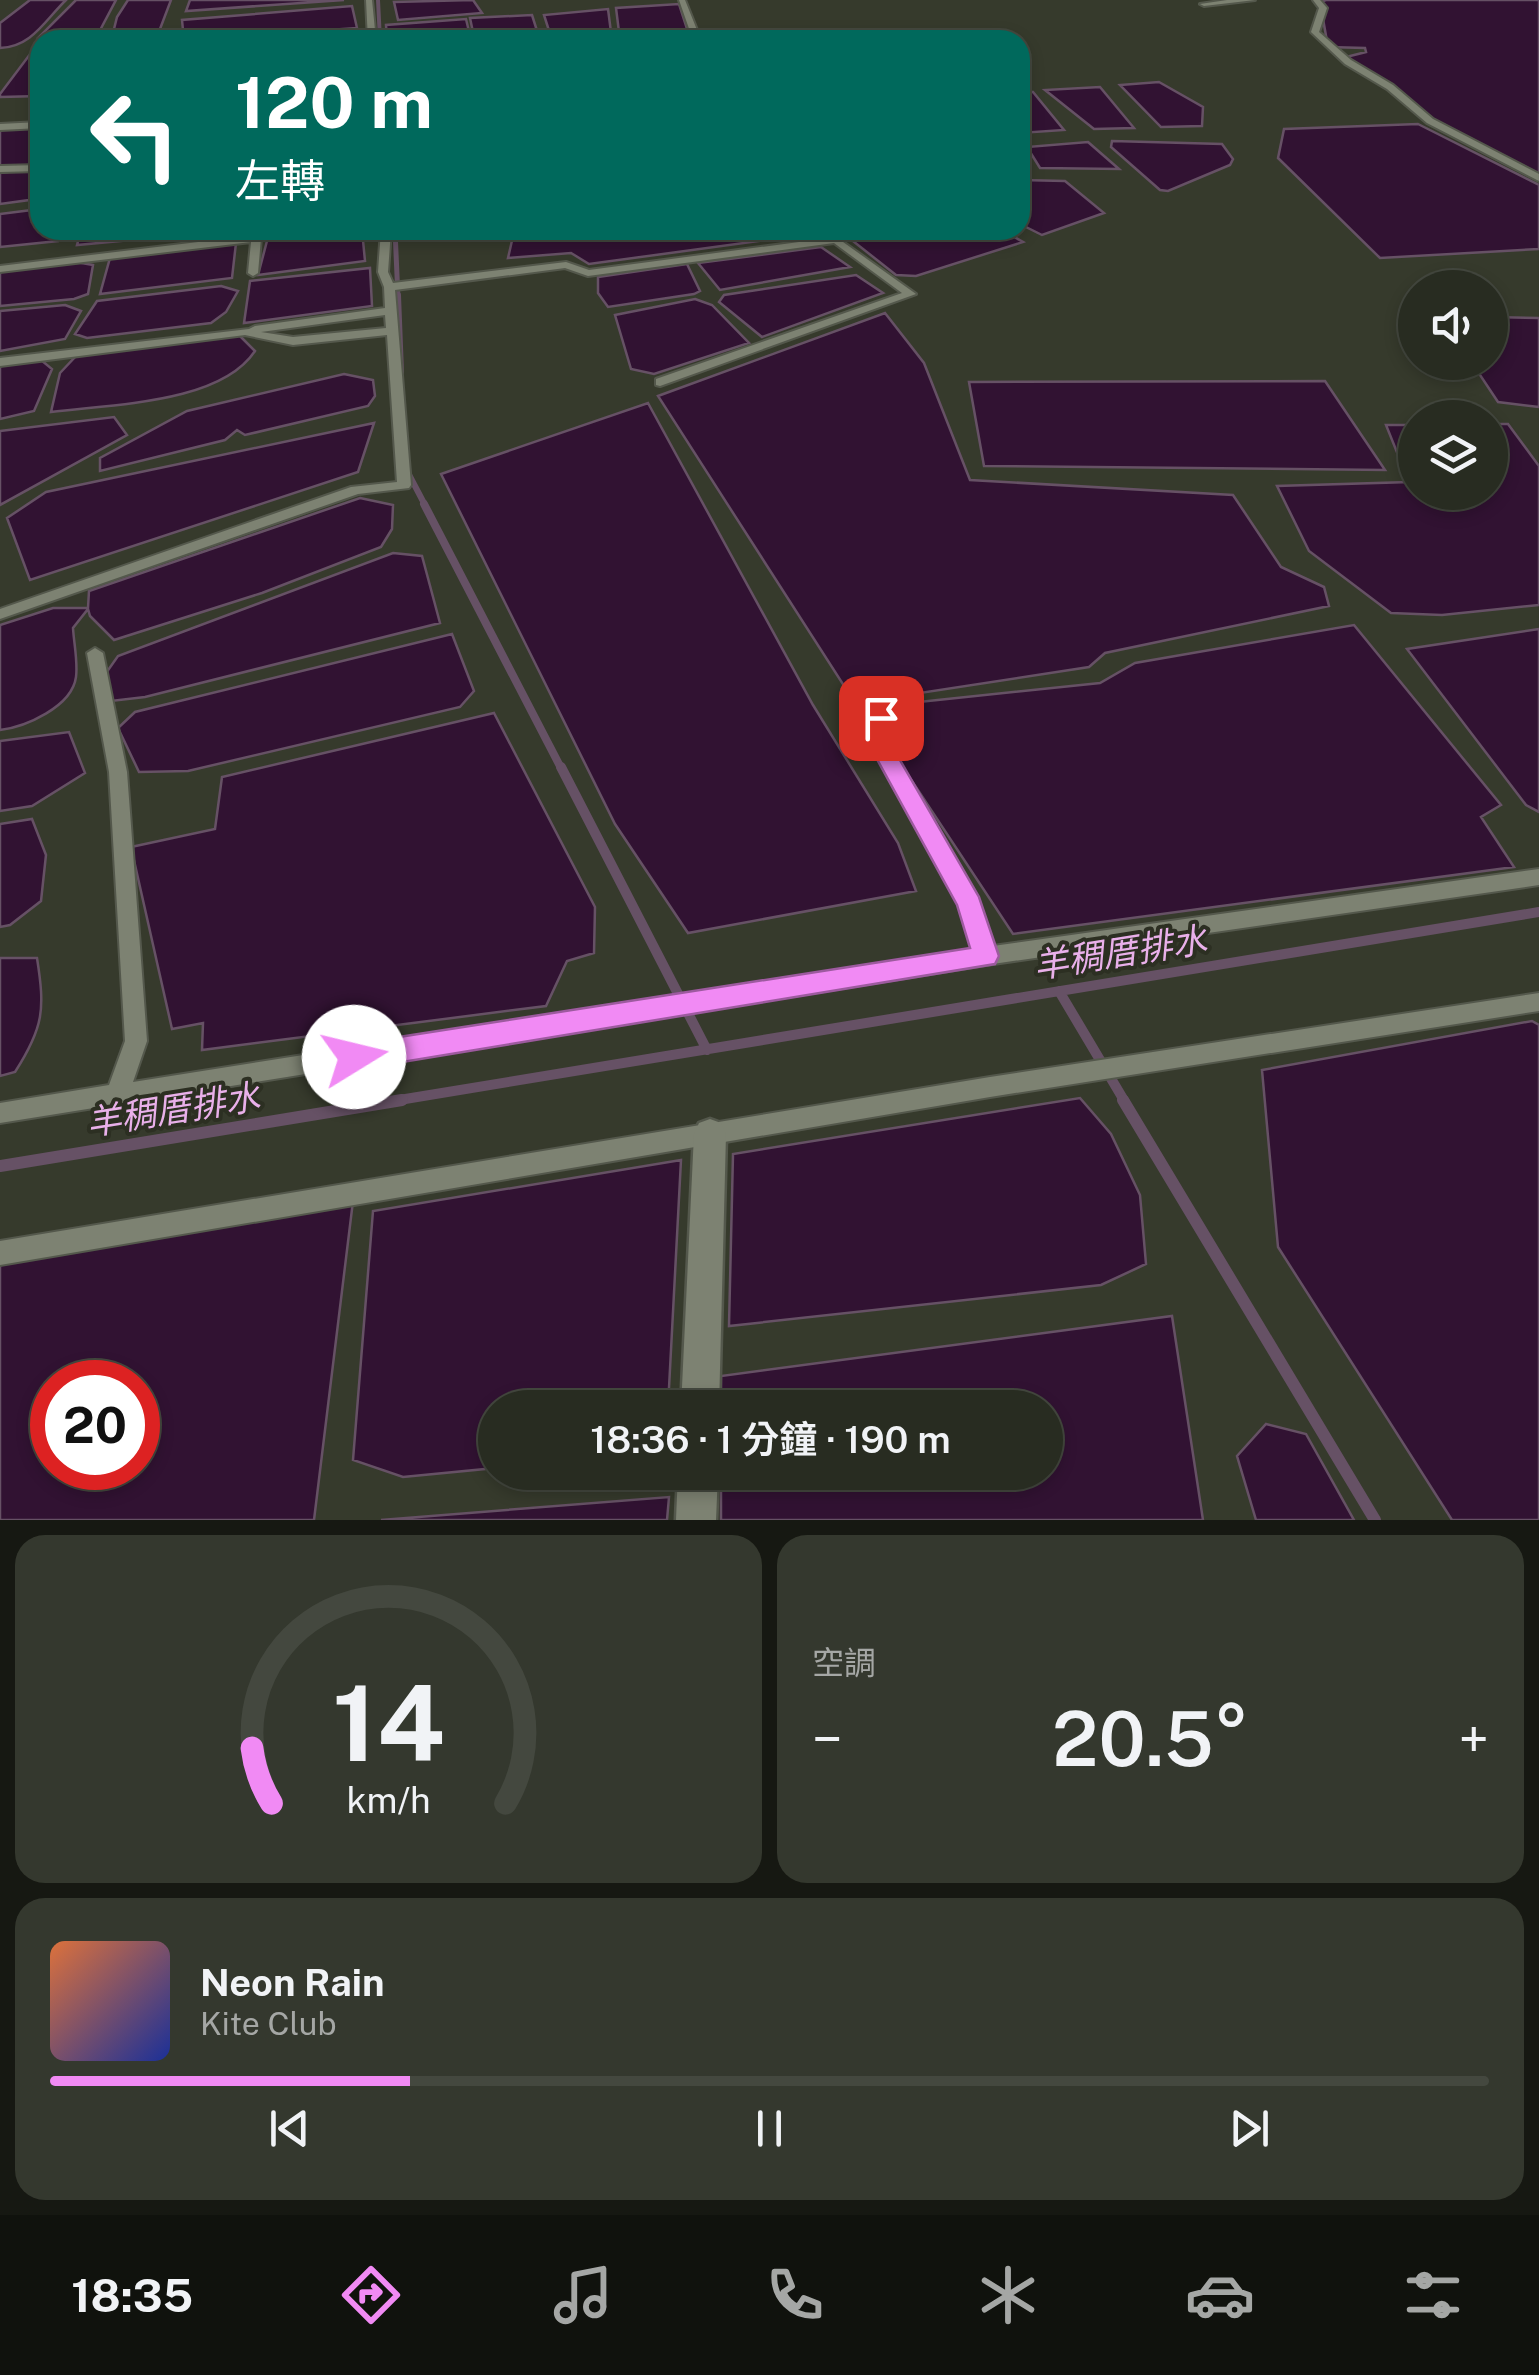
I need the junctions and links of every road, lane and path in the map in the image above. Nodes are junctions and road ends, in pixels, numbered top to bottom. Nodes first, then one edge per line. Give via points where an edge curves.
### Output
1 (369, 0) edge
2 (682, 0) edge
3 (1252, 0) edge
4 (1316, 0) edge
5 (1204, 4) dead end
6 (371, 30) edge
7 (694, 30) edge
8 (22, 54) dead end
9 (0, 55) edge
10 (30, 126) edge
11 (0, 127) edge
12 (30, 168) edge
13 (0, 169) edge
14 (1539, 178) edge
15 (239, 240) edge
16 (256, 240) edge
17 (385, 240) edge
18 (0, 269) edge
19 (253, 273) dead end
20 (389, 287) junction
21 (390, 311) junction
22 (392, 331) junction
23 (245, 332) junction
24 (0, 362) edge
25 (660, 382) dead end
26 (0, 614) edge
27 (96, 654) dead end
28 (881, 718) dead end
29 (1539, 877) edge
30 (986, 956) junction
31 (1539, 1002) edge
32 (117, 1095) junction
33 (0, 1113) edge
34 (710, 1134) junction
35 (0, 1253) edge
36 (701, 1390) edge
37 (697, 1490) edge
38 (696, 1520) edge

1 - 6 lane
2 - 7 lane
3 - 5 lane
4 - 14 lane via 1322,8 1315,32 1348,62 1430,120
8 - 9 lane
10 - 11 lane
12 - 13 lane
15 - 18 lane
16 - 19 lane
17 - 20 lane
20 - 21 lane
20 - 25 lane via 566,265 588,273 836,240 910,294
21 - 22 lane
21 - 23 lane
22 - 23 lane via 294,341
22 - 26 lane via 404,485 356,490
23 - 24 lane
27 - 32 lane via 118,772 136,1040
28 - 30 lane via 878,741 970,904
29 - 30 lane
30 - 32 lane
31 - 34 lane
32 - 33 lane
34 - 35 lane
34 - 36 street
37 - 38 street

